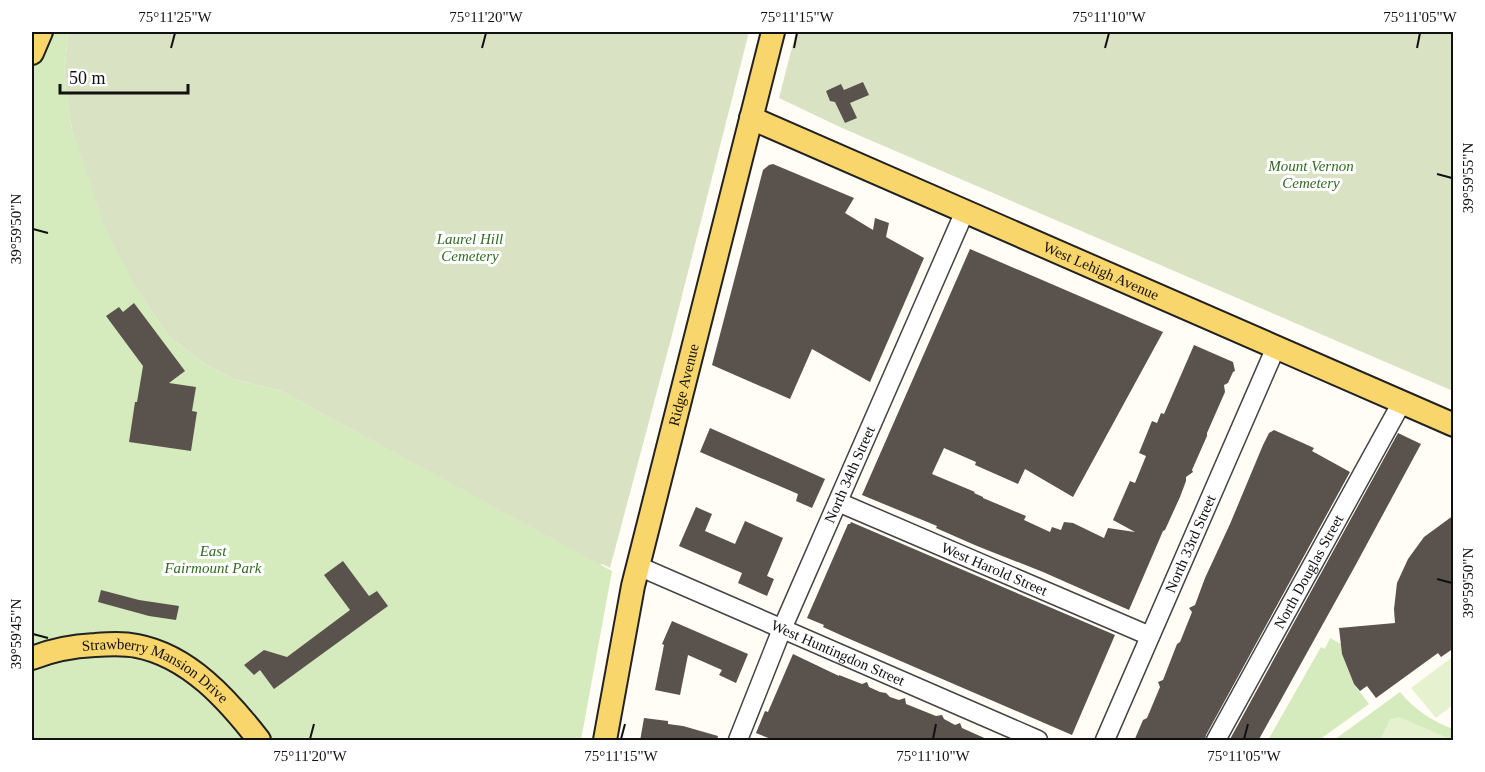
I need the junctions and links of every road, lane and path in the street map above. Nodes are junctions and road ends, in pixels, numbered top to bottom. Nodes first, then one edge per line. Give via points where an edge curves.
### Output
1 (41, 32) edge
2 (773, 32) edge
3 (32, 53) edge
4 (751, 118) junction
5 (965, 212) junction
6 (1276, 347) junction
7 (1402, 402) junction
8 (1454, 425) edge
9 (838, 502) junction
10 (638, 566) junction
11 (782, 629) junction
12 (1150, 636) junction
13 (32, 658) edge
14 (739, 740) edge
15 (259, 741) edge
16 (605, 741) edge
17 (1038, 741) edge
18 (1104, 741) edge
19 (1216, 741) edge

1 - 3 main road
2 - 4 main road, Ridge Avenue
4 - 5 main road, West Lehigh Avenue
4 - 10 main road, Ridge Avenue
5 - 6 main road, West Lehigh Avenue
5 - 9 street, North 34th Street
6 - 7 main road, West Lehigh Avenue
6 - 12 street, North 33rd Street
7 - 8 main road, West Lehigh Avenue
7 - 19 street, North Douglas Street
9 - 11 street, North 34th Street
9 - 12 street, West Harold Street
10 - 11 street, West Huntingdon Street
10 - 16 main road, Ridge Avenue
11 - 14 street, North 34th Street
11 - 17 street, West Huntingdon Street
12 - 18 street, North 33rd Street
13 - 15 main road, Strawberry Mansion Drive via 79,646 120,644 148,648 202,679 235,710

